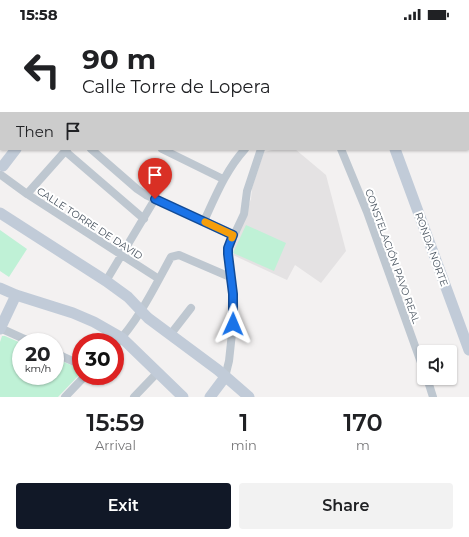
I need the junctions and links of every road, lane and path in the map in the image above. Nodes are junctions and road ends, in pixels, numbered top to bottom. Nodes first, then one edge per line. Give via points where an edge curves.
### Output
1 (7, 150) edge
2 (15, 150) edge
3 (66, 150) edge
4 (92, 150) edge
5 (164, 150) edge
6 (244, 150) edge
7 (261, 150) edge
8 (342, 150) edge
9 (395, 150) edge
10 (176, 153) edge
11 (1, 168) edge
12 (223, 179) junction
13 (27, 194) junction
14 (155, 199) junction
15 (0, 213) edge
16 (144, 220) junction
17 (204, 221) junction
18 (233, 235) junction
19 (122, 256) junction
20 (230, 277) junction
21 (159, 279) junction
22 (106, 281) junction
23 (0, 288) edge
24 (16, 295) junction
25 (191, 308) dead end
26 (140, 311) junction
27 (0, 328) edge
28 (12, 333) edge
29 (108, 333) edge
30 (124, 333) edge
31 (170, 335) junction
32 (124, 346) edge
33 (469, 350) edge
34 (417, 351) edge
35 (158, 372) junction
36 (225, 377) junction
37 (76, 385) edge
38 (429, 385) edge
39 (65, 397) edge
40 (134, 397) edge
41 (183, 397) edge
42 (210, 397) edge
43 (249, 397) edge
44 (433, 397) edge

1 - 11 street
2 - 11 street
3 - 13 street
3 - 16 street
4 - 14 street via 137,189
5 - 10 street
6 - 12 street
7 - 18 street via 247,191 244,214
8 - 34 street, CONSTELACIÓN PAVO REAL
9 - 33 street, RONDA NORTE
10 - 12 street
11 - 13 street, CALLE TORRE DE DAVID via 12,183
12 - 17 street
13 - 19 street, CALLE TORRE DE DAVID
14 - 16 street
14 - 17 street
15 - 22 street
16 - 19 street
17 - 18 street
18 - 20 street via 228,248
19 - 21 street, CALLE TORRE DE DAVID
19 - 22 street
20 - 21 street via 179,255 172,257
20 - 36 street via 233,324
21 - 26 street
22 - 26 street via 128,297
23 - 24 street
24 - 27 street
24 - 29 street via 73,313 94,322
25 - 31 street
26 - 30 street
26 - 31 street
27 - 28 street
31 - 36 street
32 - 35 street
35 - 40 street
35 - 41 street
36 - 42 street
36 - 43 street
37 - 39 street
38 - 44 street

